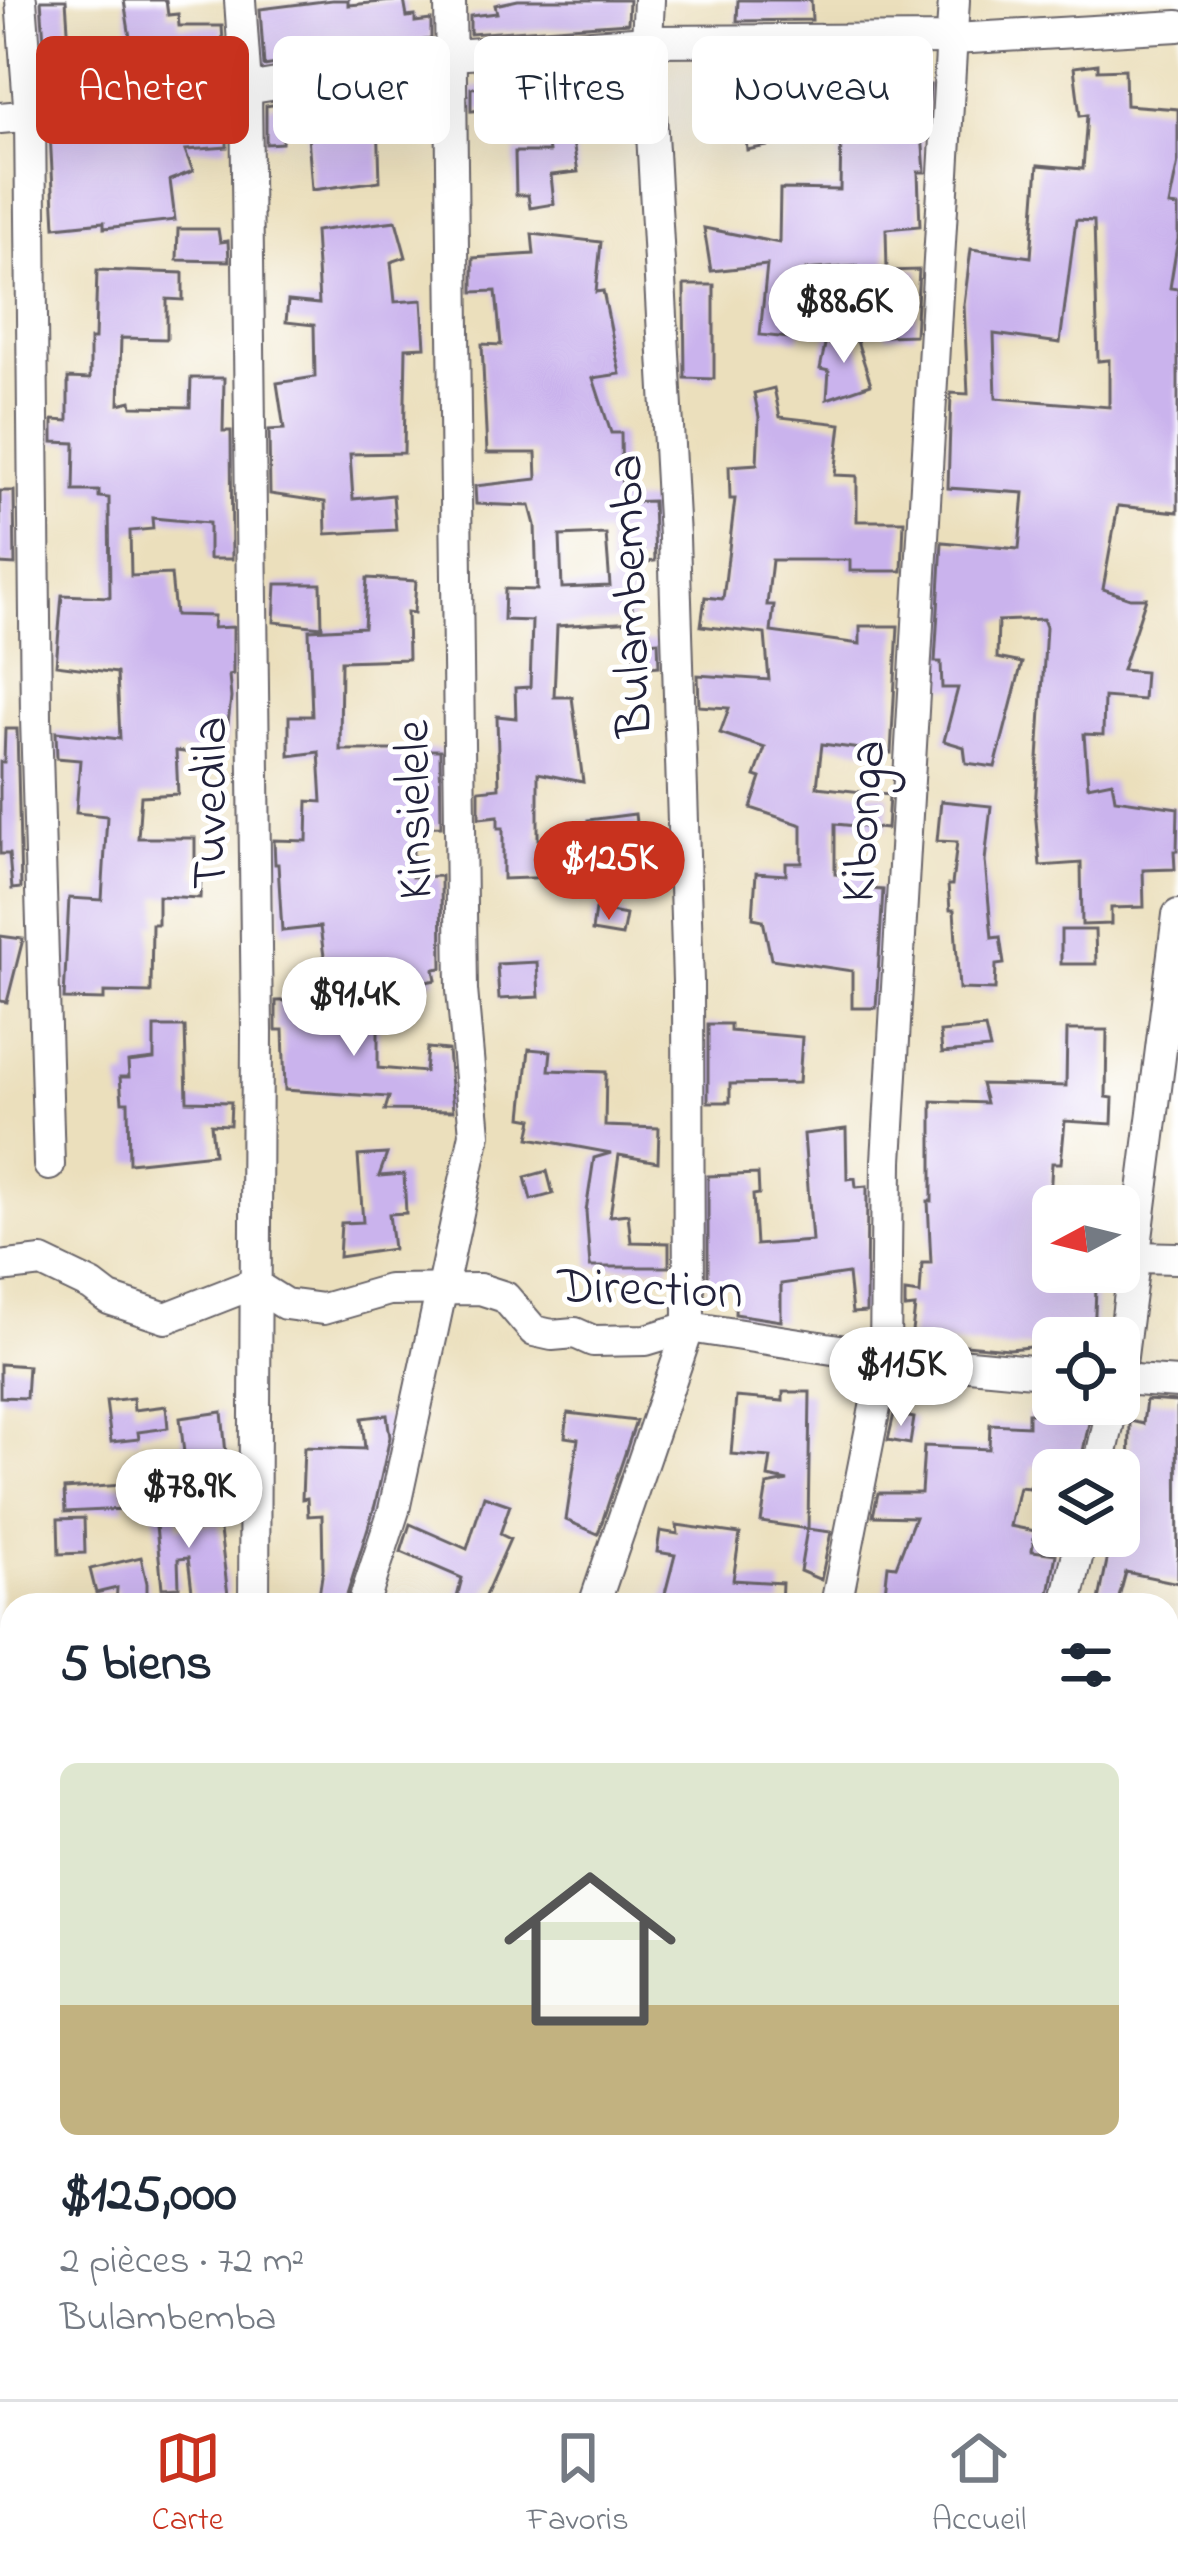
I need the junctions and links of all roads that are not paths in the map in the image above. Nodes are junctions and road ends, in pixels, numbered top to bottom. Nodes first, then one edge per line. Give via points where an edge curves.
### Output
1 (21, 0) edge
2 (240, 0) edge
3 (450, 0) edge
4 (649, 0) edge
5 (953, 0) edge
6 (1178, 26) edge
7 (242, 36) edge
8 (647, 36) edge
9 (954, 39) junction
10 (668, 41) edge
11 (474, 53) edge
12 (453, 55) junction
13 (249, 87) edge
14 (15, 118) edge
15 (247, 144) edge
16 (653, 144) edge
17 (1178, 915) edge
18 (50, 1166) dead end
19 (1140, 1217) edge
20 (1140, 1257) edge
21 (1178, 1258) edge
22 (0, 1267) edge
23 (253, 1284) junction
24 (440, 1290) junction
25 (689, 1327) junction
26 (886, 1357) junction
27 (1032, 1371) edge
28 (1140, 1380) edge
29 (1178, 1383) edge
30 (1077, 1557) edge
31 (254, 1593) edge
32 (367, 1593) edge
33 (598, 1593) edge
34 (838, 1593) edge
35 (1069, 1593) edge

1 - 14 street
2 - 7 street, Tuvedila
3 - 12 street, Kinsielele
4 - 8 street, Bulambemba
5 - 9 street, Kibonga
6 - 9 street
9 - 10 street
9 - 26 street, Kibonga via 889,1137
11 - 12 street
12 - 13 street
12 - 24 street, Kinsielele via 462,990 475,1134
14 - 18 street
15 - 23 street, Tuvedila
16 - 25 street, Bulambemba via 675,560
17 - 19 street
20 - 21 street
22 - 23 street via 42,1262 109,1299 166,1318
23 - 24 street, Direction via 285,1304 323,1310 389,1290
23 - 31 street, Tuvedila
24 - 25 street, Direction via 505,1297 534,1331 552,1335 614,1342
24 - 32 street, Kinsielele via 394,1510
25 - 26 street, Direction
25 - 33 street, Bulambemba
26 - 27 street, Direction
26 - 34 street, Kibonga
28 - 29 street
30 - 35 street

